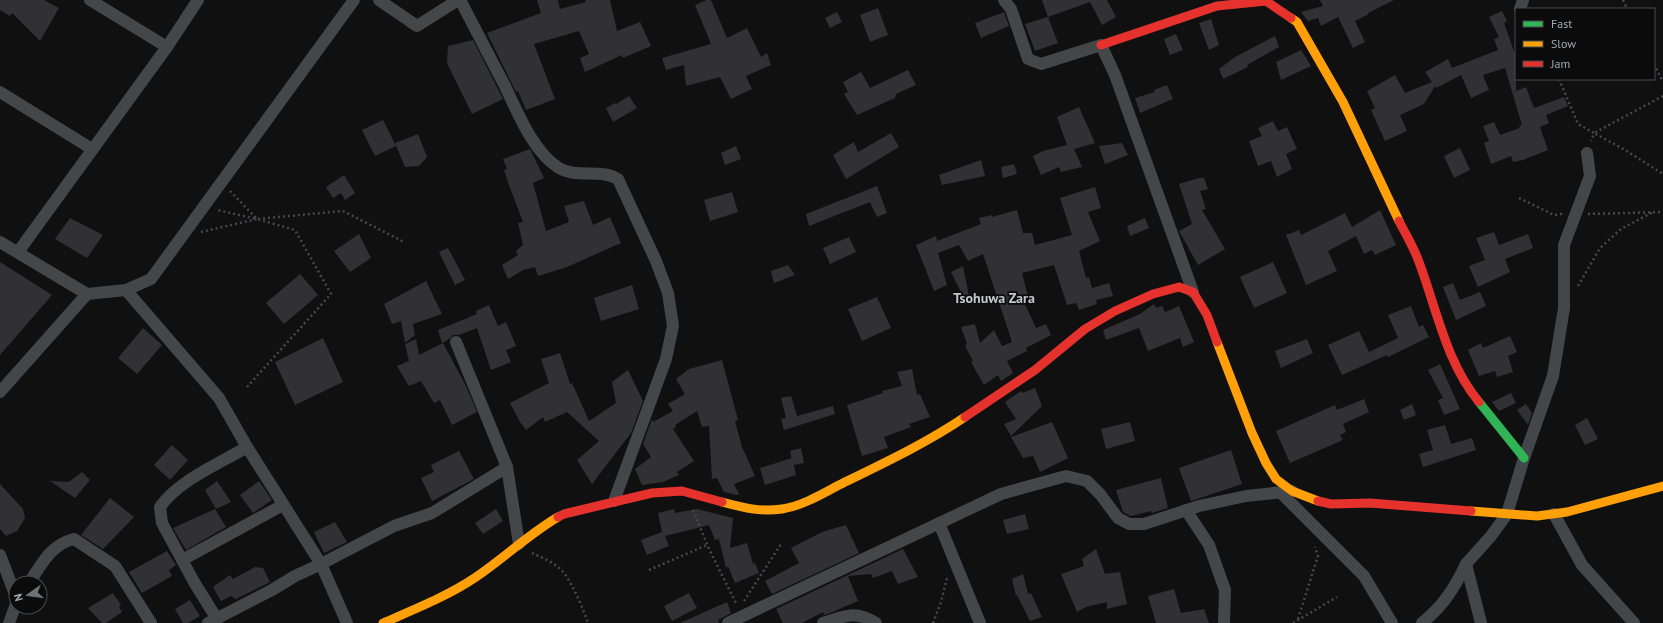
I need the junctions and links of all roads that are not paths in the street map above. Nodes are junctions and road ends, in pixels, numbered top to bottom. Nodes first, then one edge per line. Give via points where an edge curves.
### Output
1 (90, 0) edge
2 (198, 0) edge
3 (354, 0) edge
4 (379, 0) edge
5 (459, 0) edge
6 (1004, 0) edge
7 (396, 4) edge
8 (1101, 45) junction
9 (167, 47) junction
10 (0, 92) edge
11 (92, 149) junction
12 (1587, 153) road end
13 (0, 242) edge
14 (18, 252) junction
15 (126, 290) junction
16 (1193, 292) junction
17 (87, 294) junction
18 (456, 342) dead end
19 (0, 392) edge
20 (247, 447) junction
21 (1524, 458) junction
22 (507, 467) junction
23 (1663, 486) edge
24 (1286, 492) junction
25 (614, 501) junction
26 (284, 505) junction
27 (1186, 510) junction
28 (1507, 514) junction
29 (1554, 514) junction
30 (939, 523) junction
31 (519, 544) junction
32 (0, 555) edge
33 (182, 560) junction
34 (321, 564) junction
35 (1466, 564) junction
36 (35, 575) edge
37 (8, 576) edge
38 (212, 621) edge
39 (151, 623) edge
40 (347, 623) edge
41 (383, 623) edge
42 (728, 623) edge
43 (823, 623) edge
44 (876, 623) edge
45 (980, 623) edge
46 (1224, 623) edge
47 (1392, 623) edge
48 (1422, 623) edge
49 (1481, 623) edge
50 (1634, 623) edge

1 - 9 street
2 - 9 street
3 - 15 street via 151,279
4 - 7 street
5 - 7 street via 417,26
5 - 25 street via 531,137 550,161 570,173 607,174 618,179 668,293 673,326 666,359
6 - 8 street via 1011,9 1028,59 1041,64
8 - 16 street via 1115,75
8 - 21 street via 1217,6 1266,1 1297,22 1343,102 1419,262 1456,365 1474,396
9 - 11 street
10 - 11 street
11 - 14 street
12 - 21 street via 1590,176 1564,246 1564,308 1553,376
13 - 14 street
14 - 17 street
15 - 17 street
15 - 20 street via 219,398
16 - 24 street via 1210,322 1266,463
16 - 25 street via 1179,287 1153,294 1114,311 1085,329 1035,370 944,430 811,500 784,509 756,511 686,492 652,493
17 - 19 street
18 - 22 street
20 - 26 street
20 - 33 street via 186,483 169,495 160,507 162,523
21 - 28 street
22 - 31 street
22 - 34 street via 432,513 394,526
23 - 29 street
24 - 27 street via 1246,496
24 - 28 street via 1331,504 1370,503
24 - 47 street via 1364,576
25 - 31 street via 564,514
26 - 33 street
26 - 34 street
27 - 30 street via 1144,524 1129,524 1118,518 1087,481 1066,476 1001,494
27 - 46 street via 1209,545 1225,590
28 - 29 street
28 - 35 street
29 - 50 street via 1582,565
30 - 42 street
30 - 45 street
31 - 41 street via 476,577 440,598
32 - 37 street
33 - 38 street
34 - 38 street
34 - 40 street
35 - 48 street via 1454,590
35 - 49 street
36 - 39 street via 54,547 63,541 74,539 115,566
43 - 44 street via 853,614 864,616

